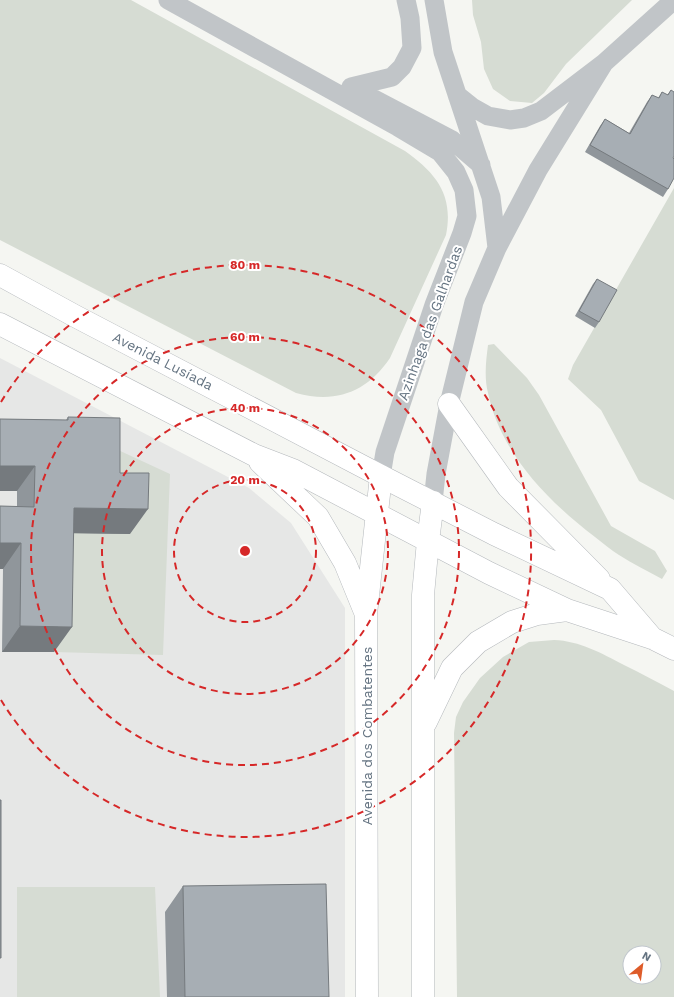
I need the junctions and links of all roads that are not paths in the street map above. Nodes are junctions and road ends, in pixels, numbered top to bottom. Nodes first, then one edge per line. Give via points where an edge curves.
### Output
1 (168, 0) edge
2 (194, 0) edge
3 (406, 0) edge
4 (434, 0) edge
5 (674, 0) edge
6 (604, 63) junction
7 (351, 87) junction
8 (457, 95) junction
9 (481, 165) junction
10 (497, 248) junction
11 (0, 274) edge
12 (0, 324) edge
13 (449, 404) junction
14 (254, 455) junction
15 (381, 476) junction
16 (433, 502) junction
17 (377, 514) junction
18 (428, 540) junction
19 (610, 589) junction
20 (567, 610) junction
21 (366, 614) junction
22 (652, 638) junction
23 (674, 649) edge
24 (424, 727) junction
25 (367, 997) edge
26 (423, 997) edge

1 - 15 street, Azinhaga das Galhardas via 440,152 456,172 464,190 467,216 385,452
2 - 7 street
3 - 7 street via 412,48 402,67 392,77
4 - 8 street via 443,52
5 - 6 street
6 - 8 street via 541,111 524,118 510,120 488,116
6 - 10 street via 538,170
7 - 9 street via 452,140
8 - 9 street
9 - 10 street via 491,197
10 - 13 street via 474,302
11 - 15 main road, Avenida Lusíada
12 - 14 main road
13 - 16 street
13 - 19 main road via 508,487
14 - 17 main road via 293,470
14 - 21 main road via 318,517 345,563
15 - 16 main road, Avenida Lusíada
15 - 17 main road, Avenida dos Combatentes
16 - 18 main road
16 - 19 main road, Avenida Lusíada
17 - 18 main road
17 - 21 main road, Avenida dos Combatentes
18 - 20 main road via 489,573
18 - 24 main road via 423,595
19 - 22 main road
20 - 22 main road
20 - 24 main road via 537,614 512,622 478,642 452,668
21 - 25 main road, Avenida dos Combatentes
22 - 23 main road
24 - 26 main road

